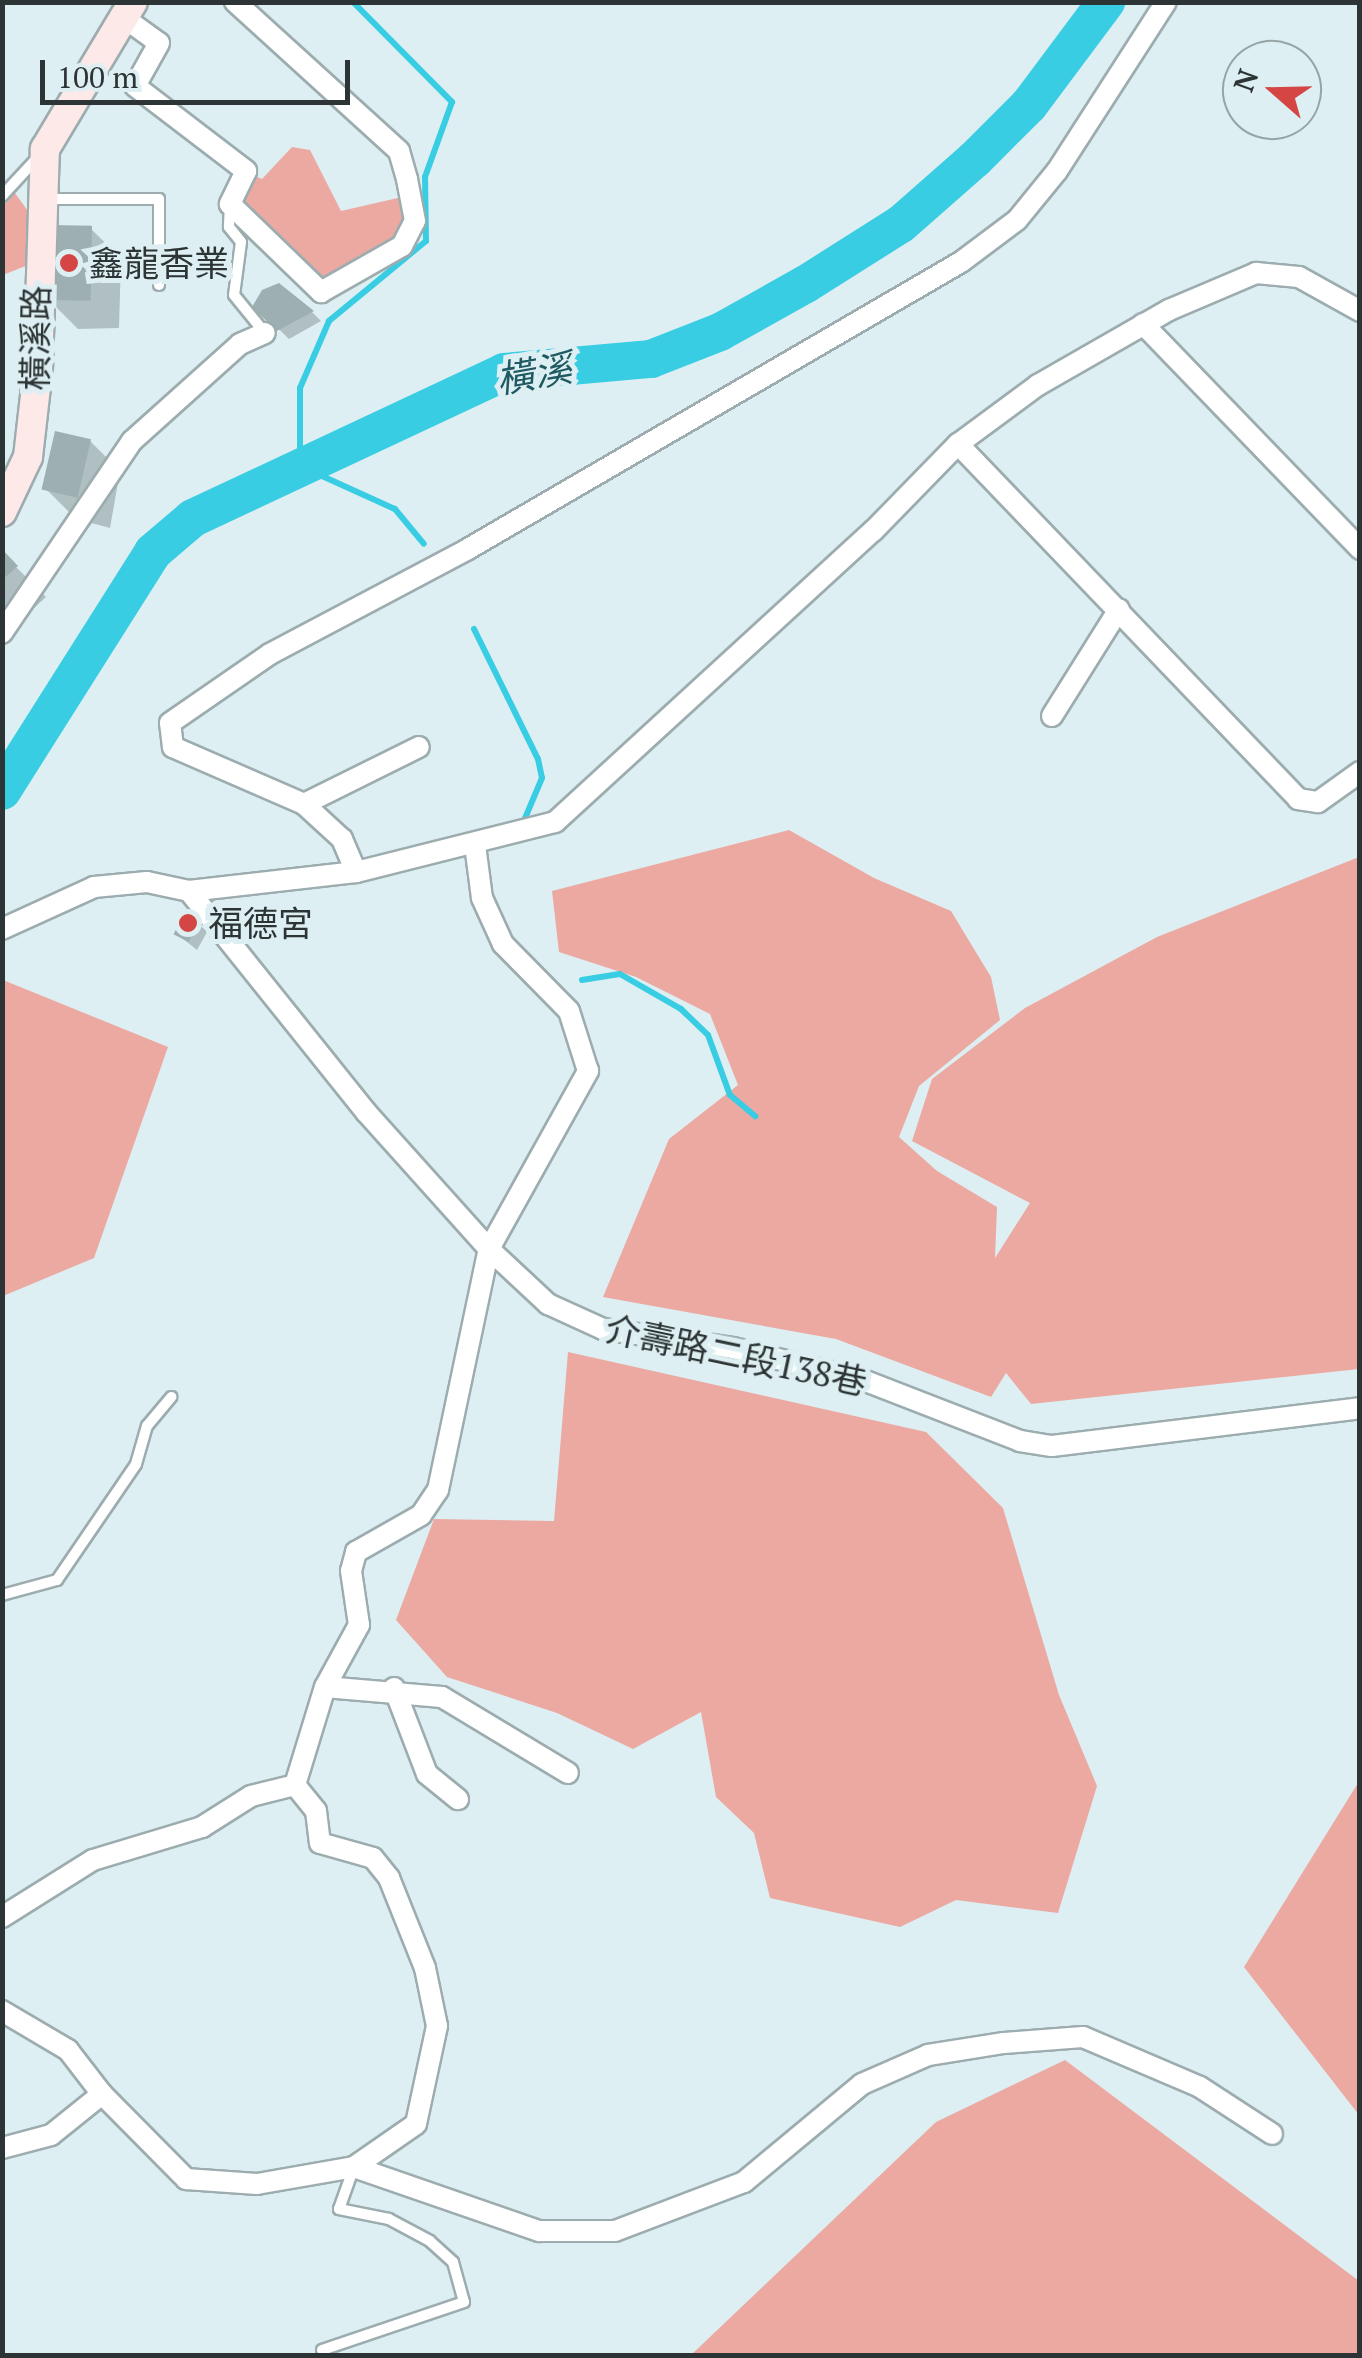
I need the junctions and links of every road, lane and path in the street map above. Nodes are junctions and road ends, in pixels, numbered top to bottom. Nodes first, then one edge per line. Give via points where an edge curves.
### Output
1 (235, 2) edge
2 (1166, 2) edge
3 (128, 10) edge
4 (45, 148) junction
5 (2, 196) edge
6 (41, 199) junction
7 (230, 204) junction
8 (159, 285) dead end
9 (1360, 311) edge
10 (1143, 324) junction
11 (265, 333) joint
12 (958, 444) junction
13 (2, 512) edge
14 (1360, 549) edge
15 (1119, 609) junction
16 (2, 632) edge
17 (1052, 716) dead end
18 (419, 746) dead end
19 (1360, 772) edge
20 (304, 804) junction
21 (475, 845) junction
22 (356, 872) junction
23 (189, 891) junction
24 (2, 929) edge
25 (489, 1249) junction
26 (171, 1397) dead end
27 (1360, 1408) edge
28 (2, 1596) edge
29 (325, 1688) junction
30 (394, 1688) junction
31 (568, 1773) dead end
32 (295, 1786) junction
33 (458, 1799) dead end
34 (2, 1917) edge
35 (2, 2011) edge
36 (102, 2094) junction
37 (1272, 2134) dead end
38 (2, 2148) edge
39 (354, 2168) junction
40 (322, 2350) dead end

1 - 7 street via 398,151 416,220 402,246 321,292
2 - 20 street via 1058,171 1017,220 961,262 468,549 270,654 170,723 173,747
3 - 4 main road, 橫溪路
3 - 7 street via 160,43 135,86 246,171
4 - 5 lane
4 - 6 main road, 橫溪路
6 - 8 lane via 158,199
6 - 13 main road, 橫溪路 via 38,369 28,457
7 - 11 lane via 229,227 241,242 234,294
9 - 10 street via 1299,277 1267,272
10 - 12 street via 1038,385
10 - 14 street
11 - 16 street via 240,344 132,441
12 - 15 street
12 - 21 street via 569,814
15 - 17 street
15 - 19 street via 1298,798 1318,802
18 - 20 street
20 - 22 street via 342,840
21 - 22 street
21 - 25 street via 482,898 503,944 569,1011 588,1071
22 - 23 street
23 - 24 street via 146,882 94,887
23 - 25 street, 介壽路二段138巷 via 366,1112
25 - 27 street, 介壽路二段138巷 via 548,1304 603,1329 733,1348 863,1380 1020,1441 1052,1446
25 - 29 street via 467,1331 445,1472 420,1515 356,1552 351,1571 359,1625
26 - 28 lane via 147,1426 136,1464 57,1580
29 - 30 street
29 - 32 street
30 - 31 street via 460,1704
30 - 33 street via 427,1774
32 - 34 street via 251,1796 202,1827 93,1860
32 - 39 street via 316,1811 320,1843 373,1858 389,1878 425,1968 437,2026 416,2124
35 - 36 street via 68,2050
36 - 38 street via 51,2136
36 - 39 street via 186,2179 257,2184
37 - 39 street via 1200,2087 1084,2036 928,2055 862,2084 744,2182 614,2231 539,2231
39 - 40 lane via 339,2208 389,2219 430,2240 453,2262 464,2302

